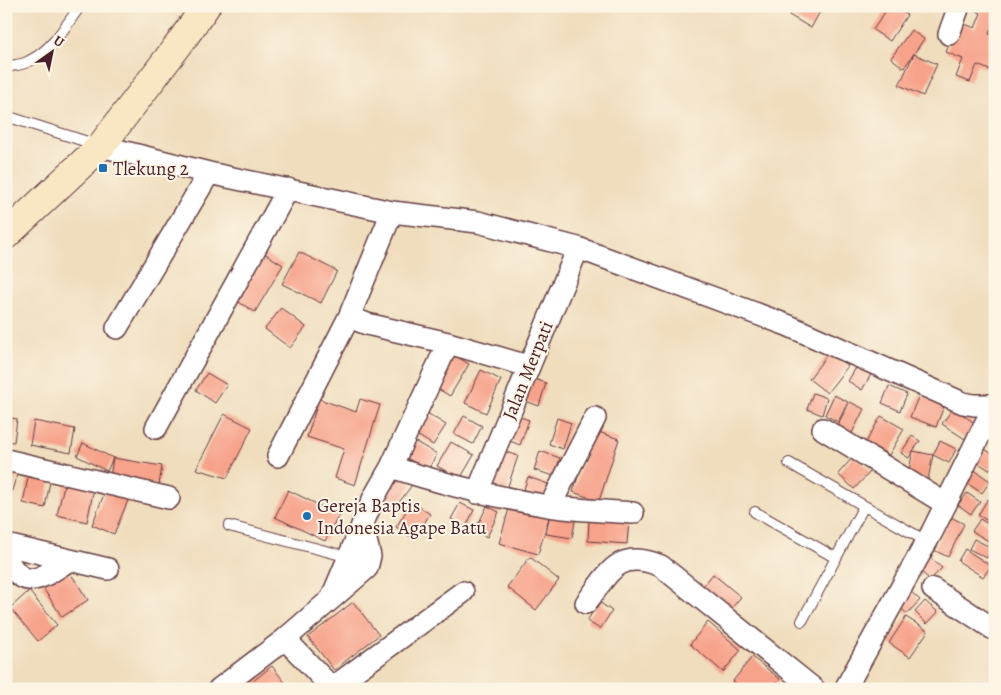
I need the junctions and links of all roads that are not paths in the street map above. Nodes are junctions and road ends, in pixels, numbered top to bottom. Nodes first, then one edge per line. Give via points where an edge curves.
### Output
1 (80, 6) edge
2 (206, 6) edge
3 (959, 6) edge
4 (949, 34) dead end
5 (6, 67) edge
6 (6, 116) edge
7 (101, 146) junction
8 (209, 173) junction
9 (288, 189) junction
10 (392, 212) junction
11 (6, 235) edge
12 (578, 248) junction
13 (349, 317) junction
14 (117, 328) dead end
15 (448, 343) junction
16 (528, 366) junction
17 (994, 406) edge
18 (595, 418) dead end
19 (156, 428) dead end
20 (823, 429) dead end
21 (986, 445) edge
22 (278, 456) dead end
23 (6, 460) edge
24 (789, 463) dead end
25 (391, 467) junction
26 (477, 492) junction
27 (169, 498) dead end
28 (946, 504) junction
29 (550, 506) junction
30 (864, 506) junction
31 (755, 512) dead end
32 (633, 513) dead end
33 (362, 525) junction
34 (228, 526) dead end
35 (926, 541) junction
36 (6, 546) edge
37 (6, 556) edge
38 (349, 557) junction
39 (836, 558) junction
40 (68, 560) junction
41 (108, 569) dead end
42 (934, 589) dead end
43 (463, 592) dead end
44 (332, 597) junction
45 (586, 603) dead end
46 (802, 622) dead end
47 (995, 630) edge
48 (285, 638) junction
49 (220, 689) edge
50 (332, 689) edge
51 (814, 689) edge
52 (845, 689) edge

1 - 5 lane via 44,52 28,62
2 - 7 main road
3 - 4 street
6 - 7 lane
7 - 8 street
7 - 11 main road
8 - 9 street
8 - 14 street
9 - 10 street
9 - 19 street
10 - 12 street via 478,222
10 - 13 street
12 - 16 street, Jalan Merpati
12 - 17 street via 787,325 963,403
13 - 15 street
13 - 22 street
15 - 16 street
15 - 25 street
16 - 26 street, Jalan Merpati
17 - 21 street
18 - 29 street
20 - 28 street
21 - 28 street
23 - 27 street
24 - 30 lane
25 - 26 street
25 - 33 street
26 - 29 street
28 - 35 street
29 - 32 street
30 - 35 lane
30 - 39 lane
31 - 39 lane
33 - 38 street
33 - 44 street via 370,556 368,568
34 - 38 lane
35 - 52 street
36 - 40 street
37 - 40 street via 25,580 44,576
38 - 44 street
39 - 46 lane
40 - 41 street
42 - 47 street
43 - 50 street
44 - 48 street
45 - 51 street via 616,565 647,560 661,566
48 - 49 street
48 - 50 street

